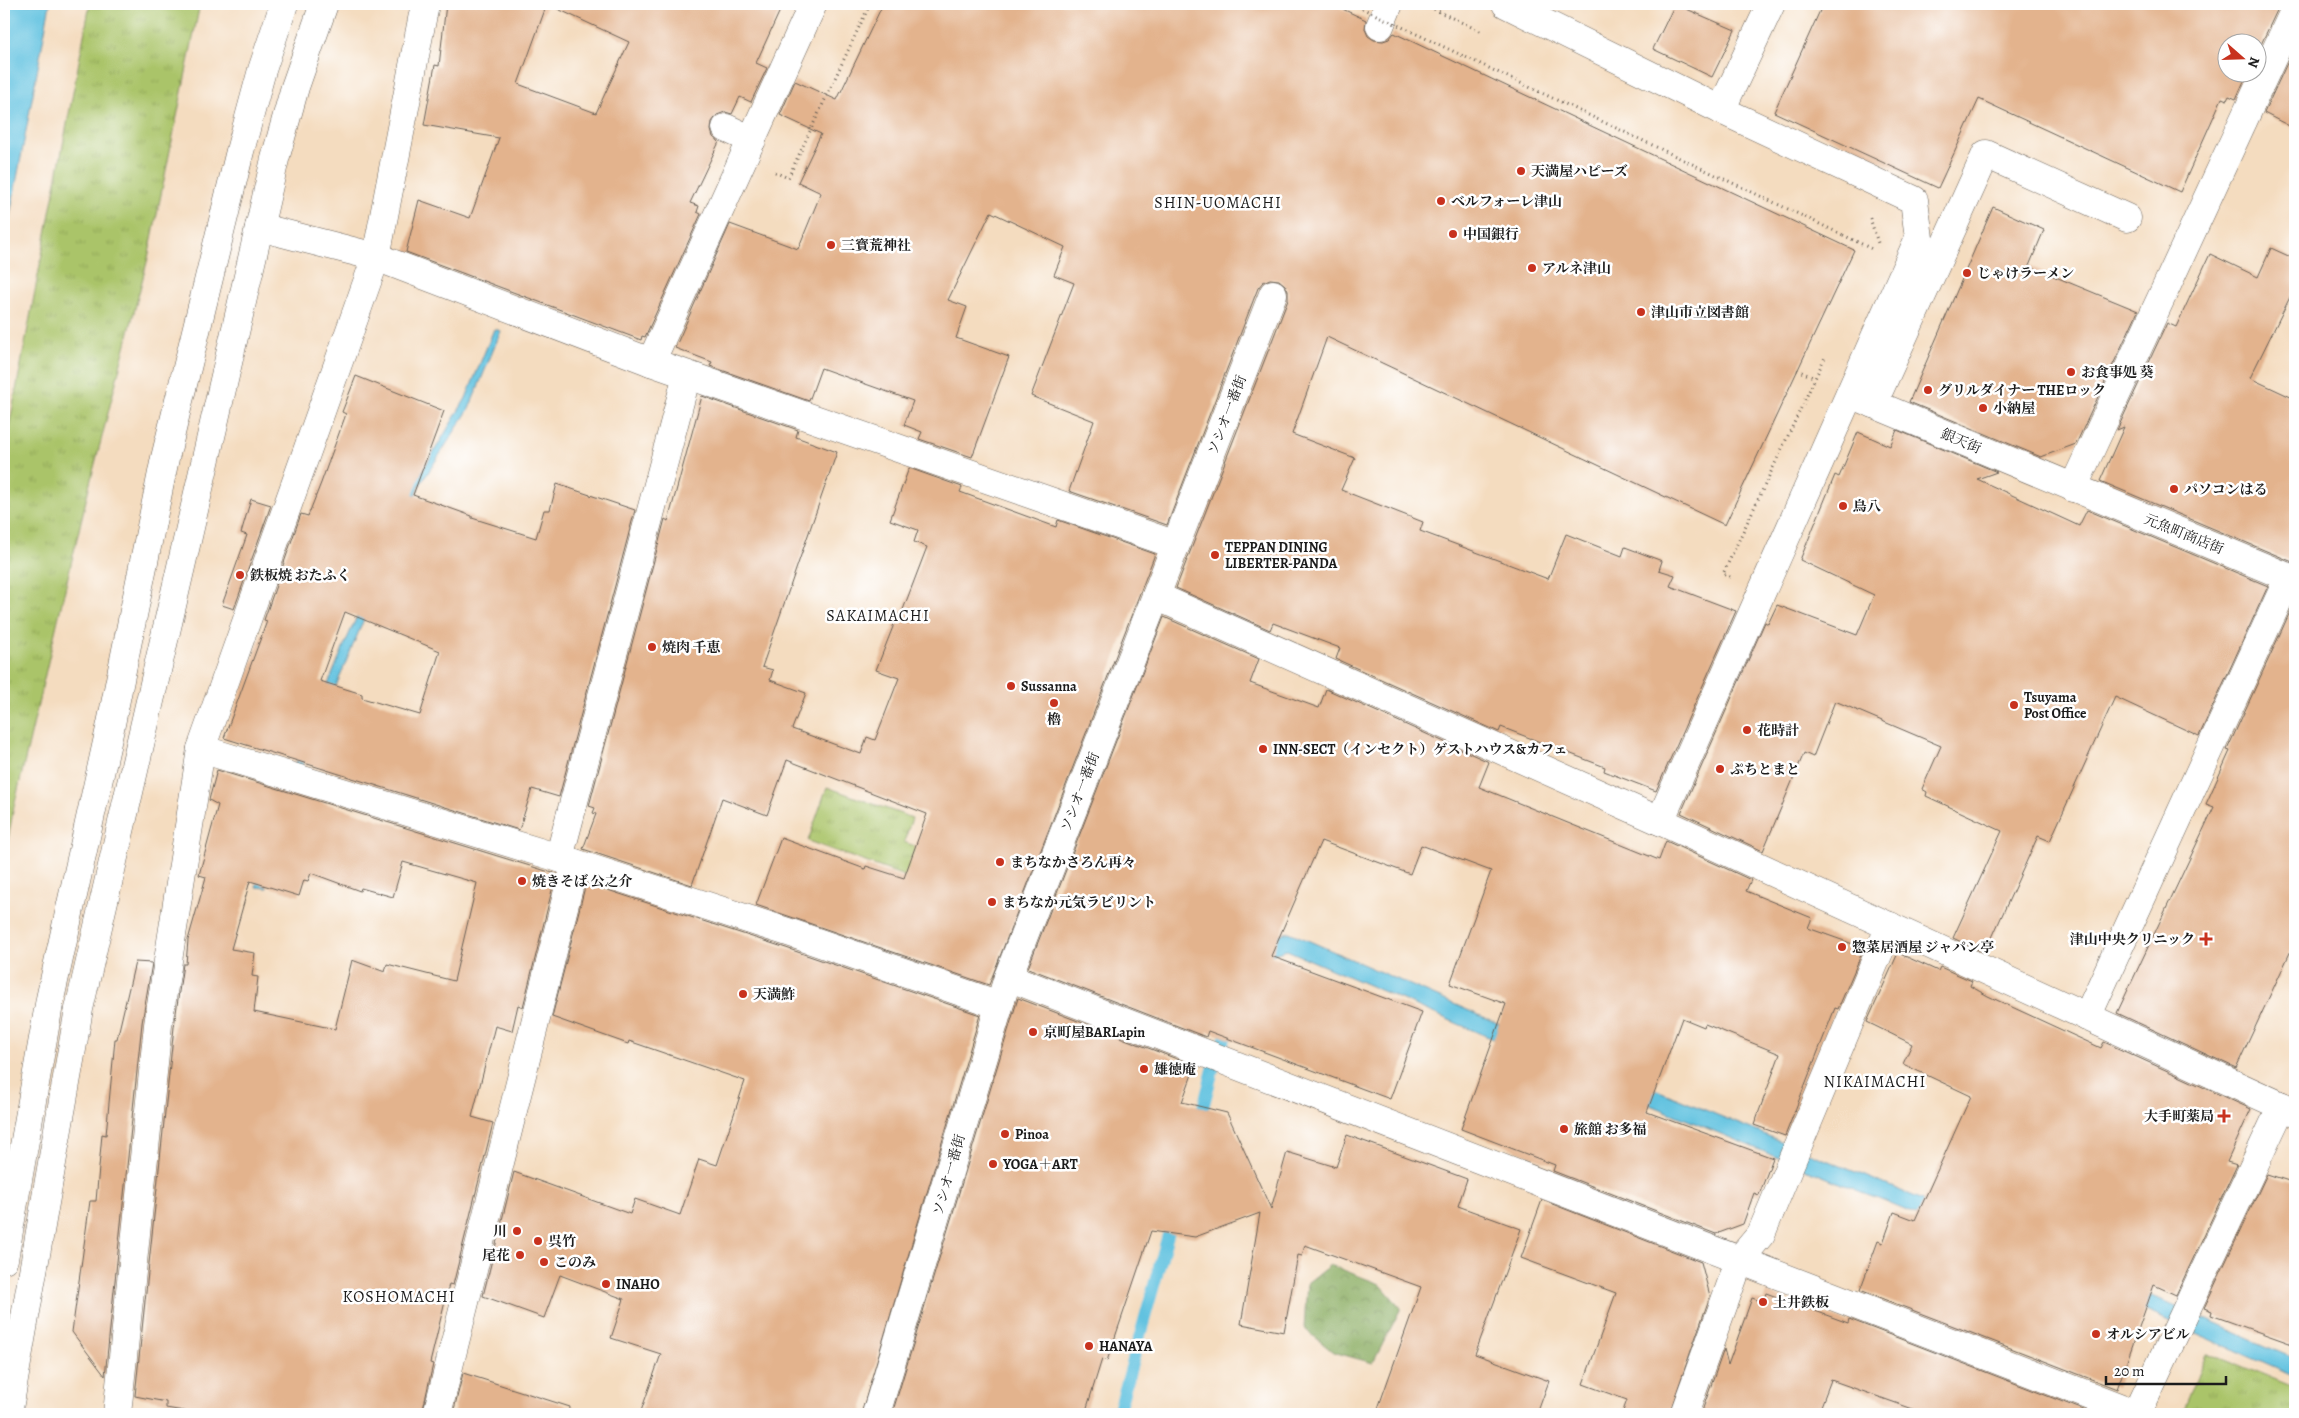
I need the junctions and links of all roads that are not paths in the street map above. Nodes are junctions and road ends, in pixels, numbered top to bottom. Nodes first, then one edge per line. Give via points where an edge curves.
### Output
1 (284, 4) edge
2 (324, 4) edge
3 (425, 4) edge
4 (813, 4) edge
5 (1506, 4) edge
6 (1771, 4) edge
7 (2295, 9) edge
8 (1721, 110) junction
9 (726, 128) dead end
10 (748, 149) junction
11 (2128, 218) dead end
12 (259, 227) junction
13 (376, 257) junction
14 (1273, 294) dead end
15 (651, 362) junction
16 (687, 375) junction
17 (1861, 399) junction
18 (2073, 488) junction
19 (1176, 546) junction
20 (2292, 578) edge
21 (1156, 596) junction
22 (201, 749) junction
23 (1660, 821) junction
24 (567, 860) junction
25 (1890, 926) junction
26 (1008, 977) junction
27 (999, 1005) junction
28 (2087, 1017) junction
29 (2288, 1108) edge
30 (4, 1259) edge
31 (1740, 1259) junction
32 (8, 1414) edge
33 (117, 1414) edge
34 (437, 1414) edge
35 (876, 1414) edge
36 (1684, 1414) edge
37 (2137, 1414) edge

1 - 30 street via 240,151 166,458 50,999
2 - 12 street via 295,87
3 - 13 street
4 - 10 street
5 - 8 street
6 - 8 street
7 - 18 street
8 - 17 street via 1914,200 1919,238
9 - 10 street
10 - 15 street
11 - 17 street via 1986,154
12 - 13 street
12 - 32 street via 79,1009
13 - 15 street
13 - 22 street
14 - 19 street, ソシオ一番街
15 - 16 street
16 - 19 street
16 - 24 street
17 - 18 street, 銀天街
17 - 23 street
18 - 20 street, 元魚町商店街
19 - 21 street, ソシオ一番街
20 - 28 street
21 - 23 street
21 - 26 street, ソシオ一番街
22 - 24 street
22 - 33 street via 158,1025
23 - 25 street
24 - 27 street
24 - 34 street
25 - 28 street
25 - 31 street via 1761,1234
26 - 27 street, ソシオ一番街
26 - 31 street
27 - 35 street, ソシオ一番街
28 - 29 street
29 - 37 street via 2188,1303
31 - 36 street
31 - 37 street

